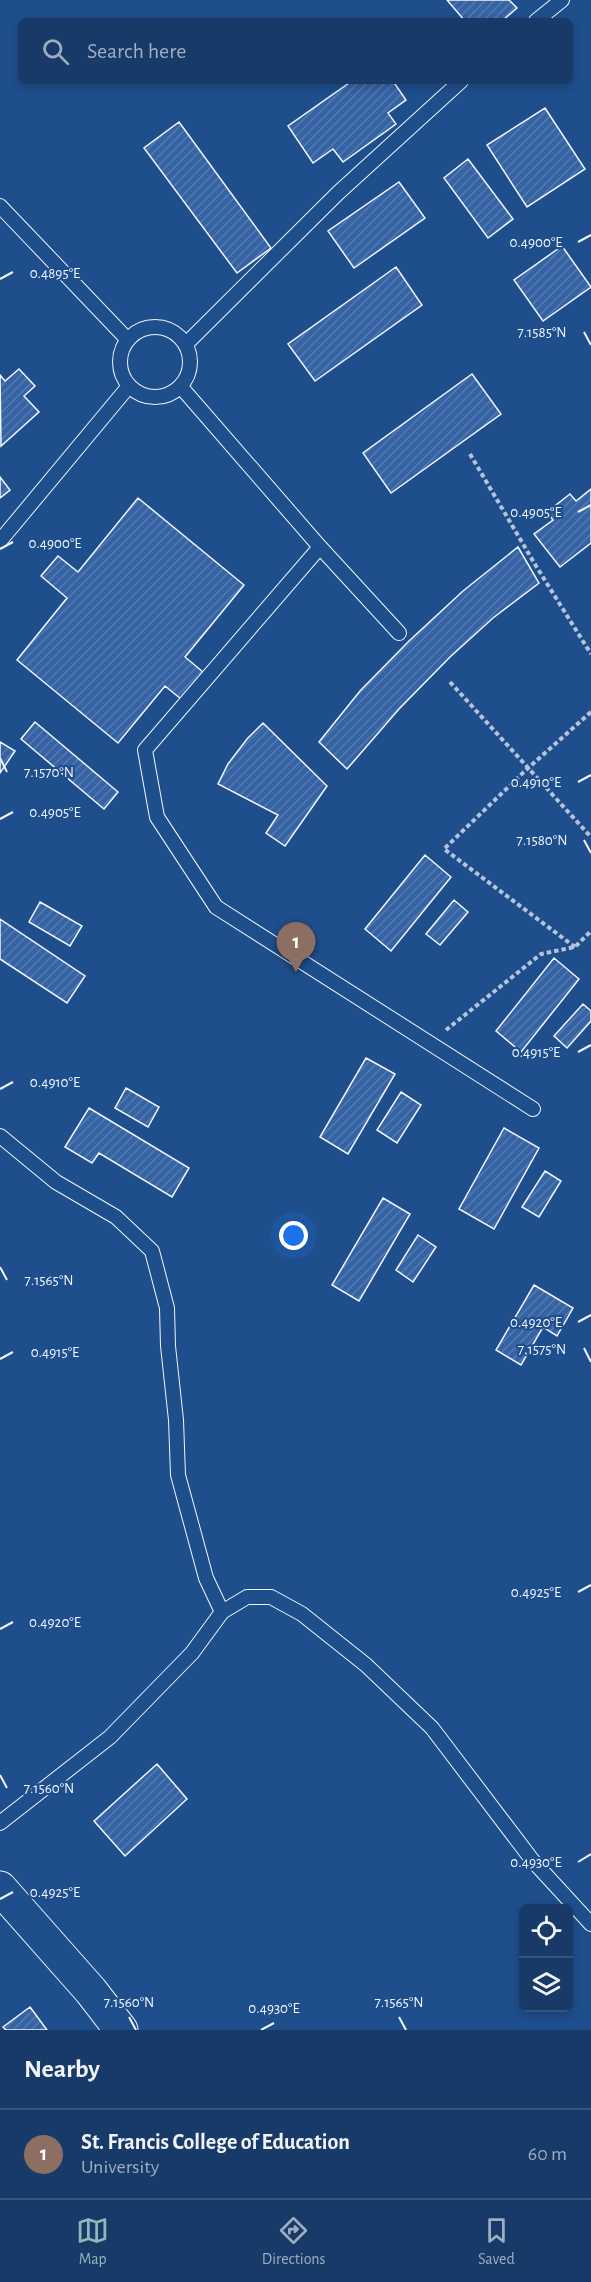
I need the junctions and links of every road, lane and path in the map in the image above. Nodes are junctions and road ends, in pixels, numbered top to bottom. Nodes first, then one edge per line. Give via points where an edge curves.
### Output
1 (562, 0) edge
2 (540, 18) edge
3 (458, 84) edge
4 (0, 206) edge
5 (127, 339) junction
6 (186, 344) junction
7 (129, 386) junction
8 (181, 387) junction
9 (470, 454) dead end
10 (0, 542) edge
11 (320, 547) junction
12 (399, 633) dead end
13 (591, 654) edge
14 (450, 682) dead end
15 (591, 712) edge
16 (527, 769) junction
17 (591, 837) edge
18 (591, 931) edge
19 (575, 947) junction
20 (430, 1044) junction
21 (533, 1109) dead end
22 (0, 1136) edge
23 (222, 1612) junction
24 (0, 1823) edge
25 (0, 1888) edge
26 (591, 1924) edge
27 (121, 2030) edge

1 - 2 lane
3 - 6 lane via 338,193
4 - 5 lane
5 - 6 lane via 138,330 164,327
5 - 7 lane via 119,363
6 - 8 lane via 190,366
7 - 8 lane via 149,398 172,394
7 - 10 lane
8 - 11 lane
9 - 13 path
11 - 12 lane
11 - 20 lane via 145,750 157,817 216,907
14 - 16 path
15 - 16 path
16 - 17 path
16 - 19 path via 444,849
18 - 19 path
19 - 20 path via 541,954
20 - 21 lane
22 - 23 lane via 56,1182 116,1217 152,1251 167,1308 178,1475 206,1578
23 - 24 lane via 192,1653 110,1737
23 - 26 lane via 247,1597 271,1596 302,1614 366,1665 432,1728 533,1861
25 - 27 main road

